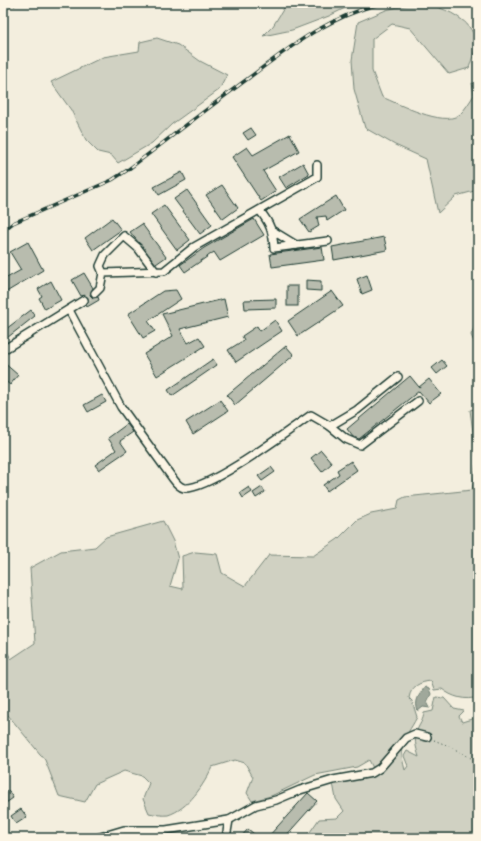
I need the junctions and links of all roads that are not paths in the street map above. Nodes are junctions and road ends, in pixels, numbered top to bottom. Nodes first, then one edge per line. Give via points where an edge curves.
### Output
1 (317, 165) dead end
2 (260, 211) junction
3 (273, 231) junction
4 (328, 241) dead end
5 (296, 245) junction
6 (156, 272) junction
7 (103, 273) junction
8 (96, 293) tunnel mouth
9 (84, 300) tunnel mouth
10 (69, 310) junction
11 (3, 350) edge
12 (398, 377) dead end
13 (418, 401) dead end
14 (330, 426) junction
15 (427, 737) road end
16 (229, 820) junction
17 (218, 823) junction
18 (226, 837) edge
19 (97, 838) edge

1 - 2 street via 317,176
2 - 3 street
2 - 6 street via 194,247 164,271
3 - 5 street
3 - 5 street via 274,248
4 - 5 street
6 - 7 street
6 - 7 street via 138,248 124,236 105,255 100,266
7 - 8 street via 100,288
9 - 10 street
10 - 11 street
10 - 14 street via 121,407 179,486 184,488 208,482 311,415
12 - 14 street via 357,410
13 - 14 street via 360,445 346,439
15 - 16 street via 415,734 406,738 380,768 372,773 333,780 300,790 256,805
16 - 17 street
16 - 18 street
17 - 18 street
17 - 19 street via 166,830 124,830

